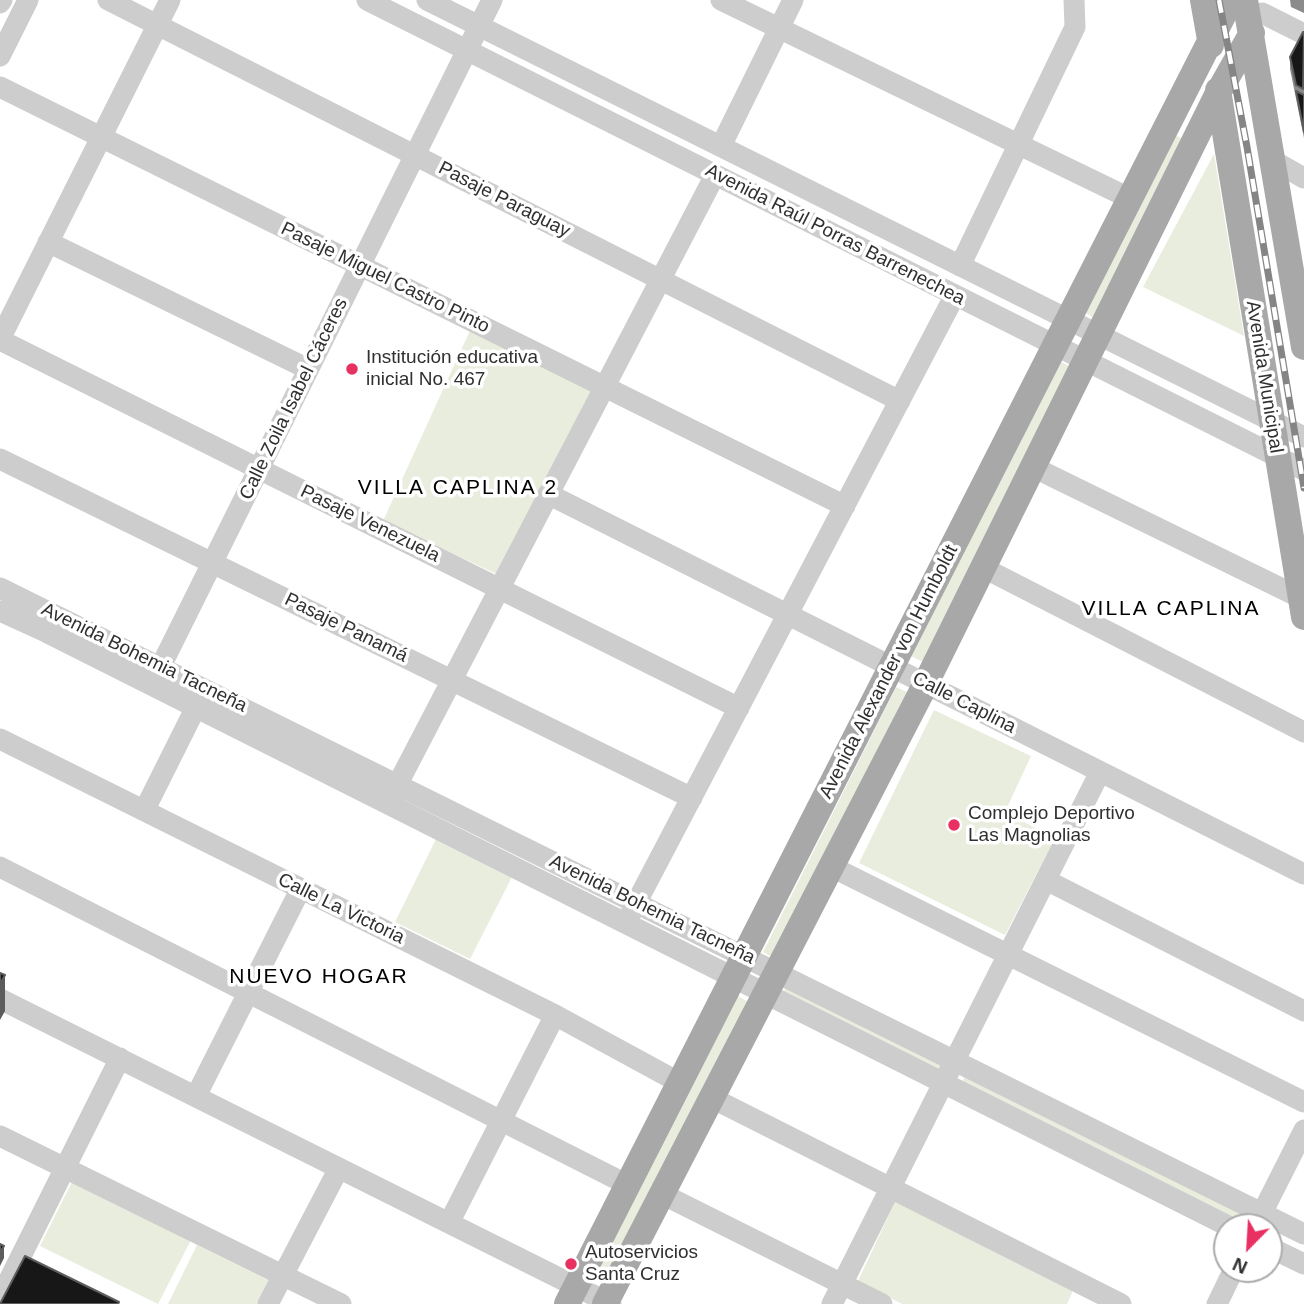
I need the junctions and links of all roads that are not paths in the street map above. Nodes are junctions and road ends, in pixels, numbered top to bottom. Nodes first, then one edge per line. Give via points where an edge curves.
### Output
1 (28, 0) edge
2 (108, 0) edge
3 (170, 0) edge
4 (367, 0) edge
5 (427, 0) edge
6 (492, 0) edge
7 (721, 0) edge
8 (793, 0) edge
9 (1074, 0) edge
10 (1203, 0) edge
11 (1231, 0) edge
12 (1257, 11) edge
13 (157, 25) junction
14 (479, 26) junction
15 (779, 29) junction
16 (1304, 34) edge
17 (1210, 39) junction
18 (467, 51) junction
19 (0, 56) edge
20 (0, 87) edge
21 (1218, 93) junction
22 (1172, 120) junction
23 (1200, 130) junction
24 (101, 137) junction
25 (1237, 142) junction
26 (721, 146) junction
27 (1018, 146) junction
28 (415, 155) junction
29 (1272, 160) junction
30 (715, 175) junction
31 (1304, 178) edge
32 (1130, 200) junction
33 (48, 243) junction
34 (360, 265) junction
35 (960, 266) junction
36 (661, 279) junction
37 (956, 295) junction
38 (1069, 320) junction
39 (1100, 335) junction
40 (0, 340) edge
41 (1056, 346) junction
42 (1304, 347) edge
43 (1087, 361) junction
44 (308, 369) junction
45 (605, 387) junction
46 (900, 401) junction
47 (1270, 421) junction
48 (1304, 437) edge
49 (1276, 456) junction
50 (0, 459) edge
51 (1033, 467) junction
52 (259, 469) junction
53 (1304, 470) edge
54 (548, 495) junction
55 (845, 506) junction
56 (212, 564) junction
57 (982, 567) junction
58 (0, 588) edge
59 (499, 589) junction
60 (1302, 607) edge
61 (0, 611) edge
62 (788, 615) junction
63 (892, 667) junction
64 (156, 675) junction
65 (452, 679) junction
66 (925, 684) junction
67 (196, 707) junction
68 (739, 708) junction
69 (1304, 732) edge
70 (0, 739) edge
71 (1100, 772) junction
72 (398, 783) junction
73 (692, 798) junction
74 (388, 803) junction
75 (145, 809) junction
76 (0, 867) edge
77 (832, 867) junction
78 (1304, 874) edge
79 (1046, 880) junction
80 (300, 890) junction
81 (637, 902) junction
82 (626, 923) junction
83 (1008, 956) junction
84 (739, 967) junction
85 (772, 983) junction
86 (248, 992) junction
87 (0, 999) edge
88 (1304, 1012) edge
89 (555, 1015) junction
90 (120, 1058) junction
91 (955, 1060) junction
92 (680, 1083) junction
93 (944, 1083) junction
94 (196, 1096) junction
95 (712, 1098) junction
96 (1304, 1102) edge
97 (500, 1119) junction
98 (1304, 1130) edge
99 (0, 1136) edge
100 (65, 1168) junction
101 (339, 1168) junction
102 (628, 1185) junction
103 (891, 1188) junction
104 (662, 1194) junction
105 (1246, 1213) edge
106 (1262, 1213) edge
107 (1213, 1218) edge
108 (449, 1223) junction
109 (1283, 1227) edge
110 (1304, 1234) edge
111 (0, 1246) edge
112 (1283, 1254) edge
113 (21, 1256) junction
114 (1304, 1264) edge
115 (46, 1268) edge
116 (284, 1274) junction
117 (1227, 1283) edge
118 (842, 1284) junction
119 (572, 1295) edge
120 (0, 1298) edge
121 (607, 1303) edge
122 (268, 1304) edge
123 (341, 1304) edge
124 (832, 1304) edge
125 (882, 1304) edge
126 (1121, 1304) edge
127 (1217, 1304) edge

1 - 19 street
2 - 13 street, Pasaje Paraguay
3 - 13 street
4 - 18 street, Avenida Raúl Porras Barrenechea
5 - 14 street, Avenida Raúl Porras Barrenechea
6 - 14 street, Calle Zoila Isabel Cáceres
7 - 15 street
8 - 15 street
9 - 27 street via 1075,27
10 - 17 main road, Avenida Municipal
11 - 17 main road, Avenida Alexander von Humboldt
12 - 16 street
12 - 21 main road, Avenida Alexander von Humboldt
12 - 29 main road via 1263,113
13 - 24 street
13 - 28 street, Pasaje Paraguay
14 - 18 street, Calle Zoila Isabel Cáceres
14 - 26 street, Avenida Raúl Porras Barrenechea
15 - 26 street
15 - 27 street
17 - 21 main road, Avenida Municipal
17 - 22 main road, Avenida Alexander von Humboldt
18 - 28 street, Calle Zoila Isabel Cáceres
18 - 30 street, Avenida Raúl Porras Barrenechea
20 - 24 street, Pasaje Miguel Castro Pinto
21 - 23 main road, Avenida Alexander von Humboldt
21 - 25 main road, Avenida Municipal
22 - 23 main road
22 - 32 main road, Avenida Alexander von Humboldt
23 - 25 main road
23 - 39 main road, Avenida Alexander von Humboldt
24 - 33 street
24 - 34 street, Pasaje Miguel Castro Pinto
25 - 29 main road
25 - 47 main road, Avenida Municipal
26 - 35 street, Avenida Raúl Porras Barrenechea
27 - 32 street
27 - 35 street
28 - 34 street, Calle Zoila Isabel Cáceres
28 - 36 street, Pasaje Paraguay
29 - 31 street
29 - 42 main road
30 - 36 street
30 - 37 street, Avenida Raúl Porras Barrenechea
32 - 38 main road, Avenida Alexander von Humboldt
33 - 40 street
33 - 44 street
34 - 44 street, Calle Zoila Isabel Cáceres
34 - 45 street, Pasaje Miguel Castro Pinto
35 - 38 street, Avenida Raúl Porras Barrenechea
36 - 45 street
36 - 46 street, Pasaje Paraguay
37 - 41 street, Avenida Raúl Porras Barrenechea
37 - 46 street
38 - 39 street, Avenida Raúl Porras Barrenechea
38 - 41 main road, Avenida Alexander von Humboldt
39 - 43 main road, Avenida Alexander von Humboldt
39 - 47 street, Avenida Raúl Porras Barrenechea
40 - 52 street, Pasaje Venezuela
41 - 43 street, Avenida Raúl Porras Barrenechea
41 - 63 main road, Avenida Alexander von Humboldt
43 - 49 street, Avenida Raúl Porras Barrenechea
43 - 51 main road, Avenida Alexander von Humboldt
44 - 52 street, Calle Zoila Isabel Cáceres
45 - 54 street
45 - 55 street, Pasaje Miguel Castro Pinto
46 - 55 street
47 - 48 street, Avenida Raúl Porras Barrenechea
47 - 49 main road, Avenida Municipal
49 - 53 street, Avenida Raúl Porras Barrenechea
49 - 60 main road, Avenida Municipal
50 - 56 street, Pasaje Panamá
51 - 57 main road, Avenida Alexander von Humboldt
51 - 60 street
52 - 56 street, Calle Zoila Isabel Cáceres
52 - 59 street, Pasaje Venezuela
54 - 59 street
54 - 62 street, Calle Caplina
55 - 62 street
56 - 64 street, Calle Zoila Isabel Cáceres
56 - 65 street, Pasaje Panamá
57 - 66 main road, Avenida Alexander von Humboldt
57 - 69 street
58 - 64 street, Avenida Bohemia Tacneña
59 - 65 street
59 - 68 street, Pasaje Venezuela
61 - 64 street, Avenida Bohemia Tacneña
62 - 63 street, Calle Caplina
62 - 68 street
63 - 66 street, Calle Caplina
63 - 84 main road, Avenida Alexander von Humboldt
64 - 67 street, Avenida Bohemia Tacneña
64 - 72 street, Avenida Bohemia Tacneña
65 - 72 street
65 - 73 street, Pasaje Panamá
66 - 71 street, Calle Caplina
66 - 77 main road, Avenida Alexander von Humboldt
67 - 74 street, Avenida Bohemia Tacneña
67 - 75 street
68 - 73 street
70 - 75 street, Calle La Victoria
71 - 78 street, Calle Caplina
71 - 79 street
72 - 74 street
72 - 81 street, Avenida Bohemia Tacneña
73 - 81 street
74 - 82 street, Avenida Bohemia Tacneña
75 - 80 street, Calle La Victoria
76 - 86 street
77 - 83 street
77 - 85 main road, Avenida Alexander von Humboldt
79 - 83 street
79 - 88 street
80 - 86 street
80 - 89 street, Calle La Victoria
81 - 82 street
81 - 84 street, Avenida Bohemia Tacneña
82 - 84 street, Avenida Bohemia Tacneña
83 - 91 street
83 - 96 street
84 - 85 street, Avenida Bohemia Tacneña
84 - 92 main road, Avenida Alexander von Humboldt
85 - 91 street, Avenida Bohemia Tacneña
85 - 93 street, Avenida Bohemia Tacneña
85 - 95 main road, Avenida Alexander von Humboldt
86 - 94 street
86 - 97 street
87 - 90 street
89 - 92 street, Calle La Victoria
89 - 97 street
90 - 94 street
90 - 100 street
91 - 93 street
91 - 105 street, Avenida Bohemia Tacneña
92 - 102 main road, Avenida Alexander von Humboldt
93 - 103 street
93 - 107 street, Avenida Bohemia Tacneña
94 - 101 street
95 - 103 street
95 - 104 main road, Avenida Alexander von Humboldt
97 - 102 street
97 - 108 street
98 - 106 street
99 - 100 street
100 - 113 street
100 - 116 street
101 - 108 street
101 - 116 street
102 - 119 main road, Avenida Alexander von Humboldt
103 - 118 street
103 - 126 street
104 - 118 street
104 - 121 main road, Avenida Alexander von Humboldt
108 - 119 street
109 - 110 street, Avenida Bohemia Tacneña
111 - 113 street
112 - 114 street
113 - 115 street
113 - 120 street
116 - 122 street
116 - 123 street
117 - 127 street
118 - 124 street
118 - 125 street
119 - 121 street

